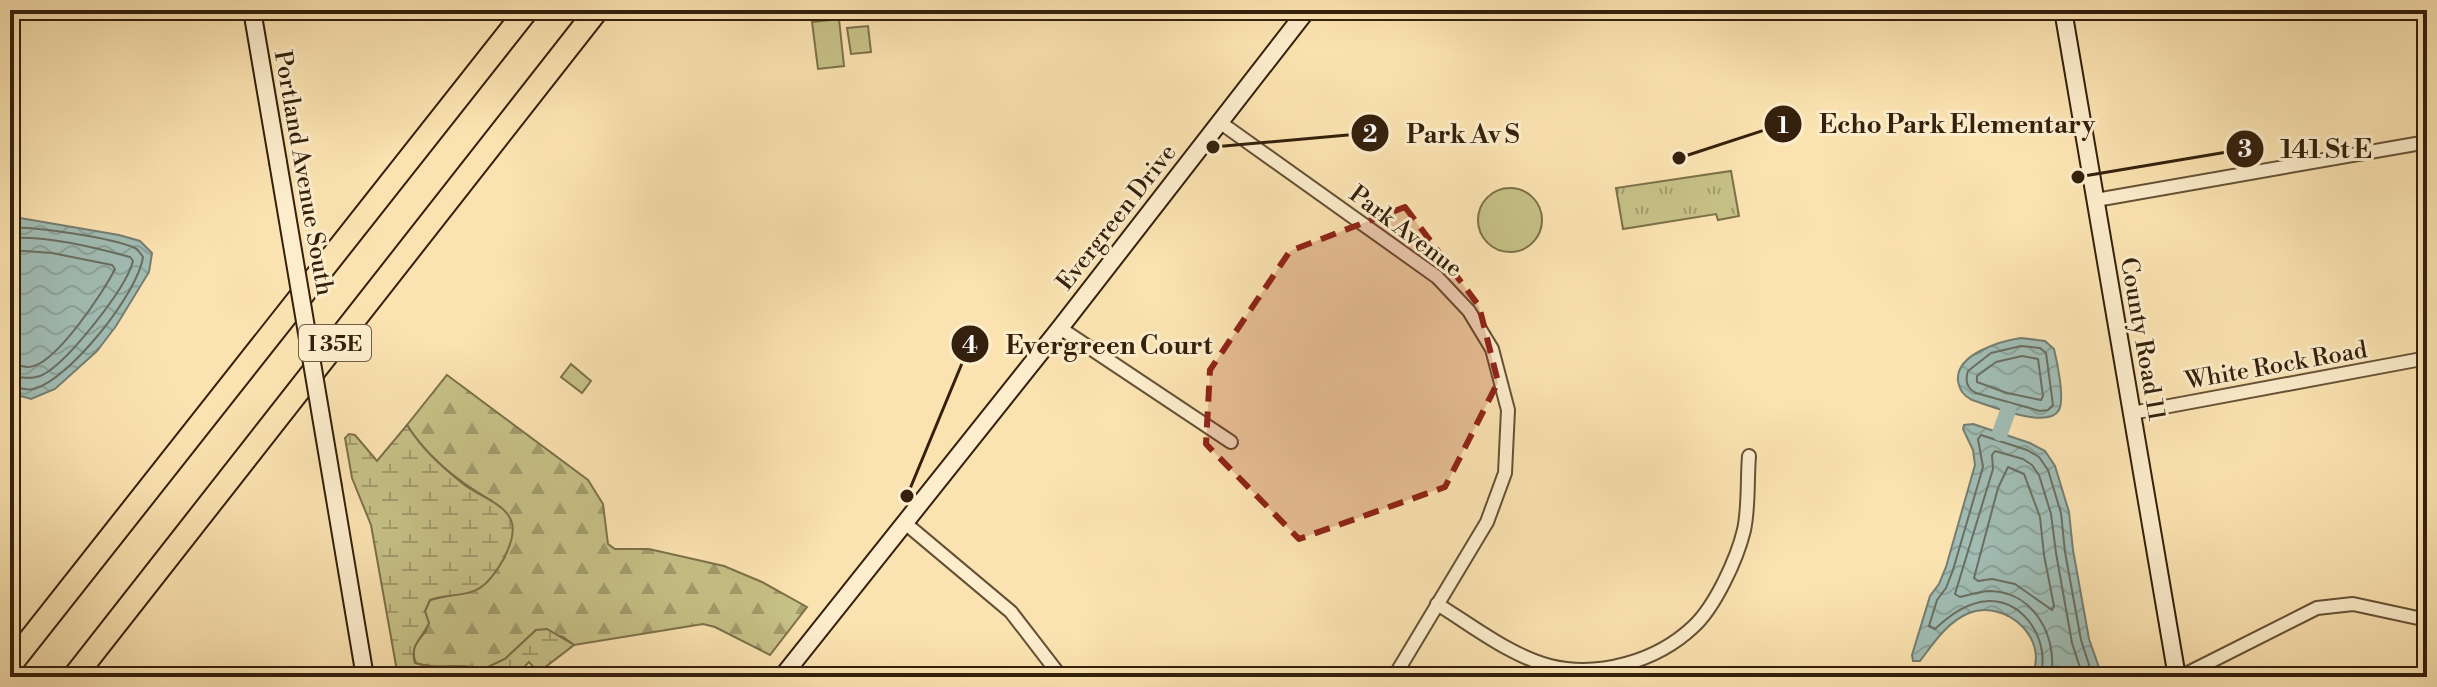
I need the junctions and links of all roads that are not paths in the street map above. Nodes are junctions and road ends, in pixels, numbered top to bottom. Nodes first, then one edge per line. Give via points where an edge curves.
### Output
1 (252, 10) edge
2 (527, 10) edge
3 (597, 10) edge
4 (1307, 10) edge
5 (2063, 10) edge
6 (1221, 123) junction
7 (2427, 142) edge
8 (2096, 200) junction
9 (1060, 328) junction
10 (2427, 358) edge
11 (2132, 413) junction
12 (1231, 442) dead end
13 (1749, 456) dead end
14 (905, 523) junction
15 (1437, 604) junction
16 (2427, 620) edge
17 (10, 665) edge
18 (74, 677) edge
19 (365, 677) edge
20 (782, 677) edge
21 (1061, 677) edge
22 (1394, 677) edge
23 (2178, 677) edge

1 - 19 street, Portland Avenue South, bridge
2 - 17 highway, I 35E
3 - 18 highway, I 35E
4 - 6 street, Evergreen Drive
5 - 8 street, County Road 11
6 - 9 street, Evergreen Drive
6 - 15 street, Park Avenue via 1437,277 1469,311 1492,349 1508,410 1505,473 1487,522
7 - 8 street
8 - 11 street, County Road 11
9 - 12 street
9 - 14 street, Evergreen Drive
10 - 11 street, White Rock Road
11 - 23 street, County Road 11
13 - 15 street via 1744,530 1723,586 1694,627 1651,656 1601,670 1552,666 1516,652
14 - 20 street, Evergreen Drive
14 - 21 street via 1011,612
15 - 22 street, Park Avenue
16 - 23 street via 2353,604 2317,608

